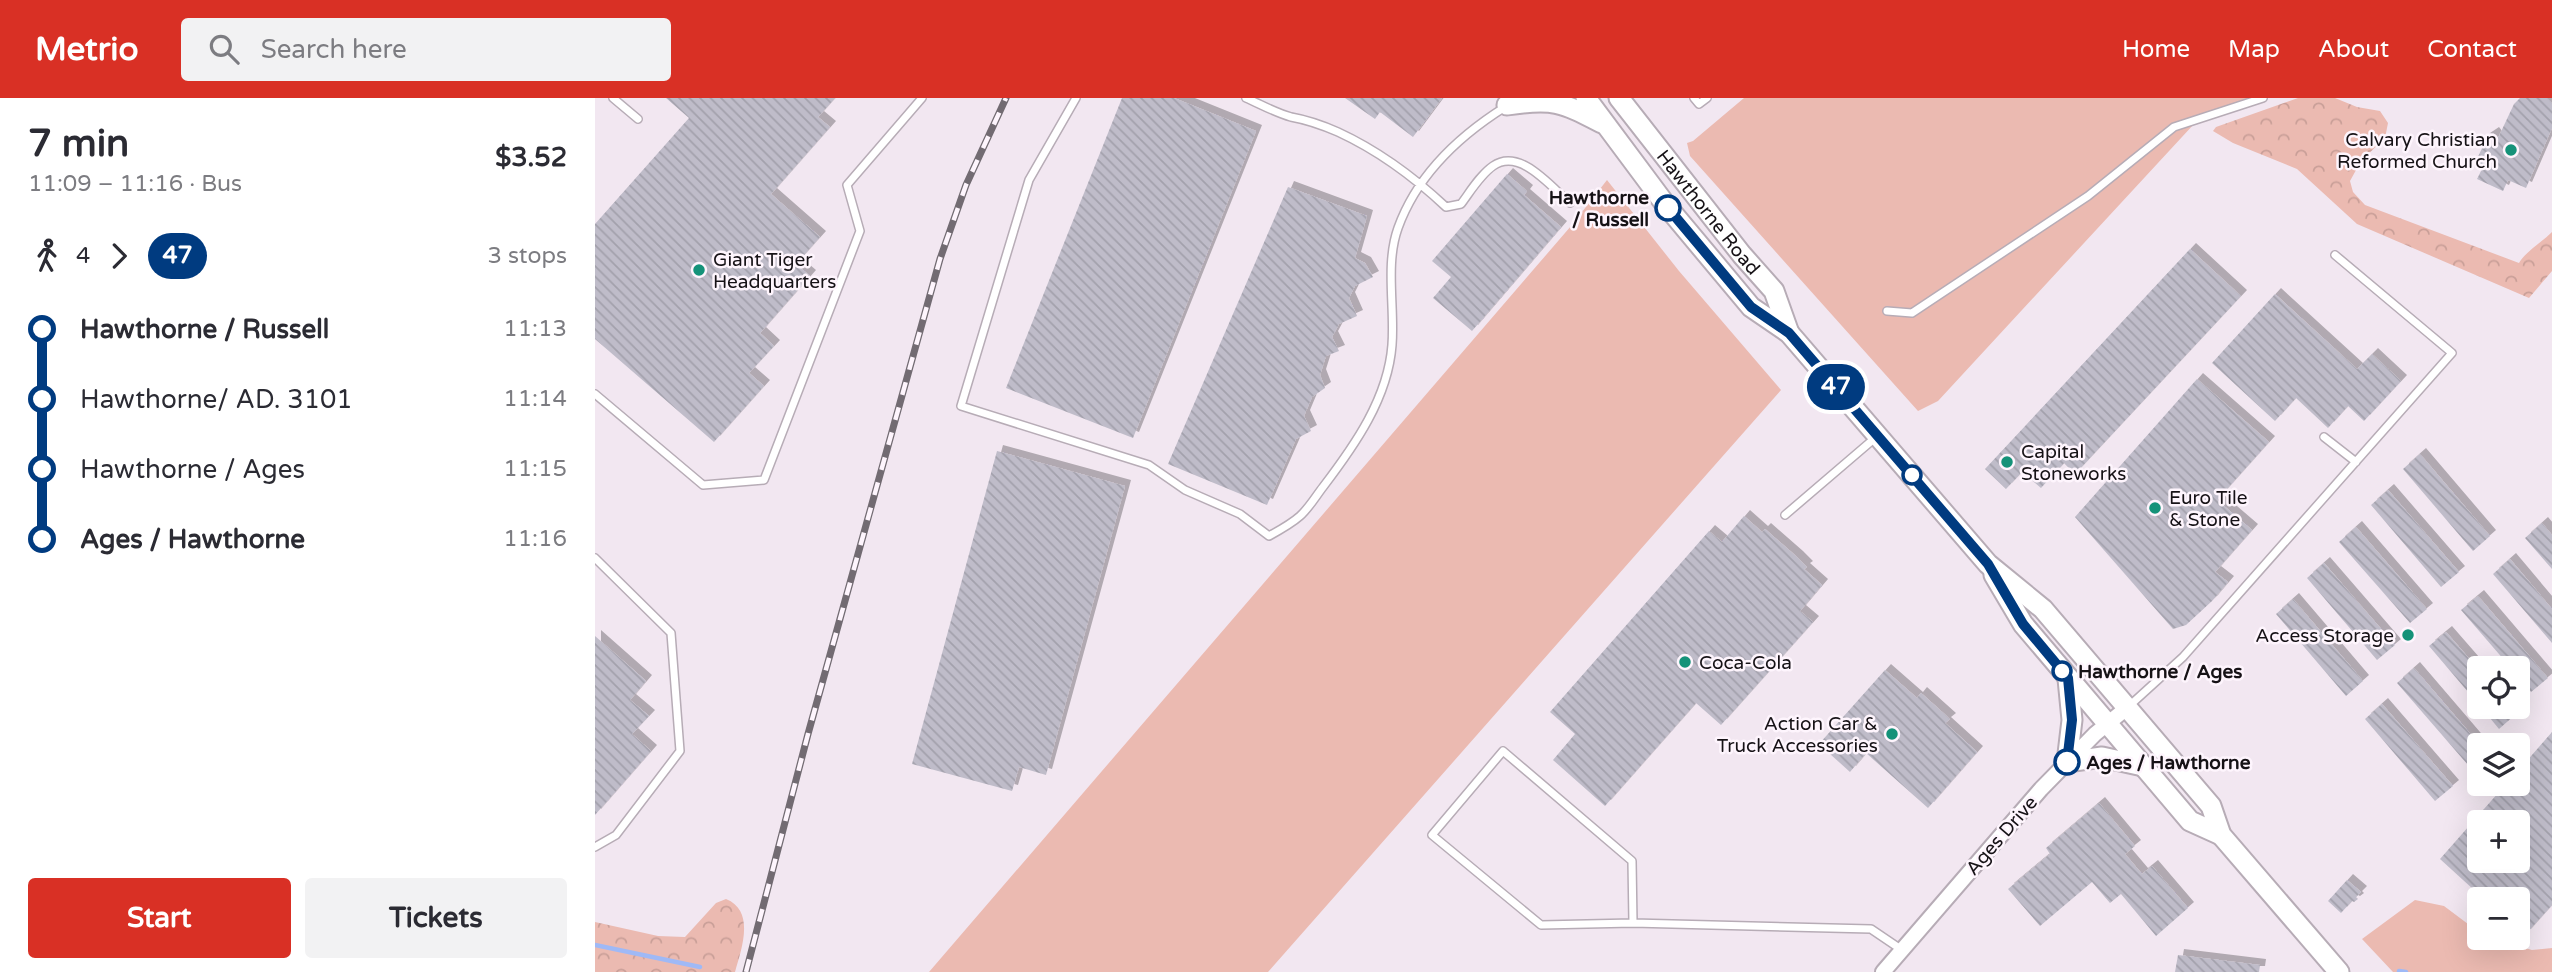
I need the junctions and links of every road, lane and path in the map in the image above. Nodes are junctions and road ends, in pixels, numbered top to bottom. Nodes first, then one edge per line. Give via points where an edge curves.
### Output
1 (613, 98) edge
2 (922, 98) edge
3 (1076, 98) edge
4 (1246, 98) edge
5 (1586, 98) edge
6 (1619, 98) edge
7 (1628, 98) edge
8 (1694, 98) edge
9 (1707, 98) edge
10 (2263, 98) edge
11 (1512, 100) edge
12 (1633, 118) junction
13 (638, 119) dead end
14 (1604, 124) junction
15 (1420, 182) junction
16 (1570, 203) dead end
17 (2335, 255) dead end
18 (1887, 311) dead end
19 (1789, 333) junction
20 (595, 394) edge
21 (1878, 436) junction
22 (2324, 437) dead end
23 (2356, 462) junction
24 (1785, 515) dead end
25 (595, 558) edge
26 (1988, 564) junction
27 (2068, 678) junction
28 (2128, 708) junction
29 (2106, 724) junction
30 (2067, 762) junction
31 (2143, 766) junction
32 (2221, 835) junction
33 (595, 847) edge
34 (1633, 923) junction
35 (1902, 950) junction
36 (1883, 972) edge
37 (2339, 972) edge

1 - 13 lane
2 - 20 lane via 846,185 860,231 764,480 703,485
3 - 15 lane via 1029,180 961,406 1149,465 1185,490 1240,514 1269,536 1302,515 1338,468 1382,390 1392,348 1397,229
4 - 15 lane via 1340,133
5 - 14 main road, Hawthorne Road
6 - 12 main road, Hawthorne Road
7 - 12 main road
8 - 9 lane via 1699,104
10 - 18 lane via 2173,127 2088,196 1912,313
11 - 14 main road via 1556,101
11 - 15 lane via 1464,136
12 - 19 main road, Hawthorne Road via 1774,291
14 - 19 main road, Hawthorne Road via 1751,307
15 - 16 lane via 1446,206 1461,204 1493,166 1504,161 1527,165
17 - 23 lane via 2452,353
19 - 21 main road, Hawthorne Road
21 - 24 lane
21 - 26 main road, Hawthorne Road
22 - 23 lane
23 - 28 lane via 2183,657
25 - 33 lane via 671,633 680,751 616,835
26 - 27 main road, Hawthorne Road via 2023,624
26 - 28 main road, Hawthorne Road via 2043,609
27 - 29 main road, Hawthorne Road
27 - 30 main road via 2072,720
28 - 29 street, Ages Drive
28 - 32 main road, Hawthorne Road via 2211,806
29 - 30 street, Ages Drive
29 - 31 main road, Hawthorne Road
30 - 31 main road via 2102,757
30 - 35 street, Ages Drive
31 - 32 main road, Hawthorne Road via 2190,821
32 - 37 main road, Hawthorne Road
34 - 34 lane via 1541,925 1432,835 1503,751 1632,861
34 - 35 lane via 1871,929
35 - 36 street, Ages Drive

